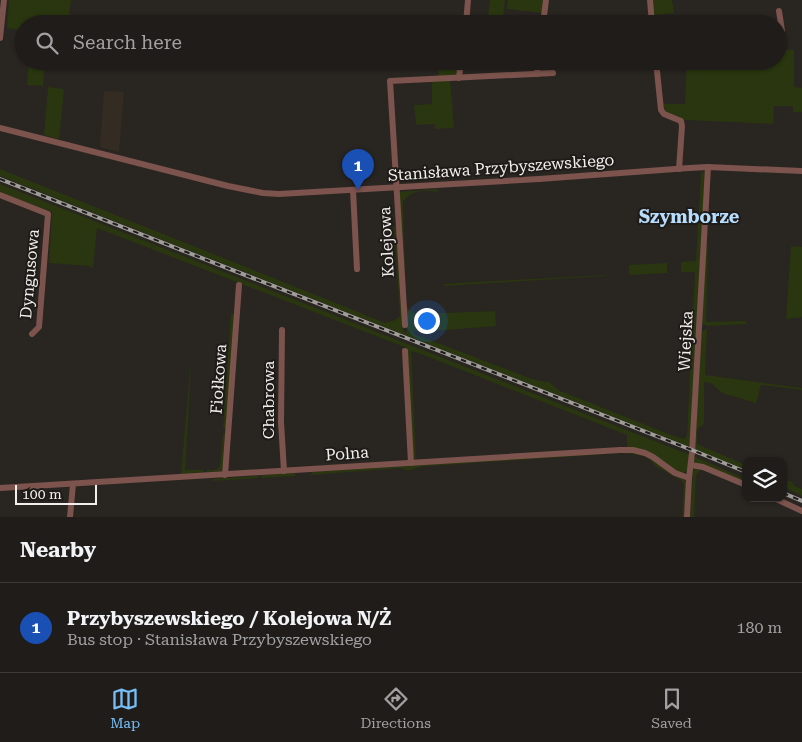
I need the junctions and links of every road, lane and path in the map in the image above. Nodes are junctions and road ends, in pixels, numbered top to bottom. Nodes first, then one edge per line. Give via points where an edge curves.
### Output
1 (4, 0) edge
2 (468, 0) edge
3 (546, 0) edge
4 (650, 0) edge
5 (779, 11) dead end
6 (467, 15) edge
7 (544, 15) edge
8 (651, 15) edge
9 (780, 15) edge
10 (0, 38) edge
11 (460, 70) edge
12 (537, 70) edge
13 (657, 70) edge
14 (554, 72) dead end
15 (537, 74) junction
16 (459, 78) junction
17 (0, 128) edge
18 (708, 167) junction
19 (679, 169) junction
20 (802, 171) edge
21 (397, 188) junction
22 (353, 190) junction
23 (0, 195) edge
24 (357, 269) dead end
25 (238, 285) dead end
26 (405, 325) dead end
27 (282, 330) dead end
28 (32, 334) dead end
29 (405, 351) dead end
30 (410, 462) junction
31 (691, 465) junction
32 (284, 470) junction
33 (225, 475) junction
34 (689, 478) junction
35 (742, 483) edge
36 (73, 484) junction
37 (0, 488) edge
38 (783, 502) edge
39 (802, 511) edge
40 (70, 517) edge
41 (687, 517) edge

1 - 10 street
2 - 6 street
3 - 7 street
4 - 8 street
5 - 9 street
11 - 16 street
12 - 15 street
13 - 19 street via 661,110 681,121
14 - 15 street, Kolejowa
15 - 16 street, Kolejowa
16 - 21 street, Kolejowa via 390,81
17 - 22 street, Stanisława Przybyszewskiego via 263,193
18 - 19 street, Stanisława Przybyszewskiego
18 - 20 street, Stanisława Przybyszewskiego
18 - 31 street, Wiejska
19 - 21 street, Stanisława Przybyszewskiego
21 - 22 street, Stanisława Przybyszewskiego
21 - 26 street, Kolejowa
22 - 24 street
23 - 28 street, Dyngusowa via 48,214 39,327
25 - 33 street, Fiołkowa
27 - 32 street, Chabrowa
29 - 30 street
30 - 32 street, Polna
30 - 34 street, Polna via 633,450 653,457 675,473
31 - 34 street, Wiejska
31 - 35 street
32 - 33 street, Polna
33 - 36 street, Polna
34 - 41 street, Wiejska
36 - 37 street, Polna
36 - 40 street
38 - 39 street

